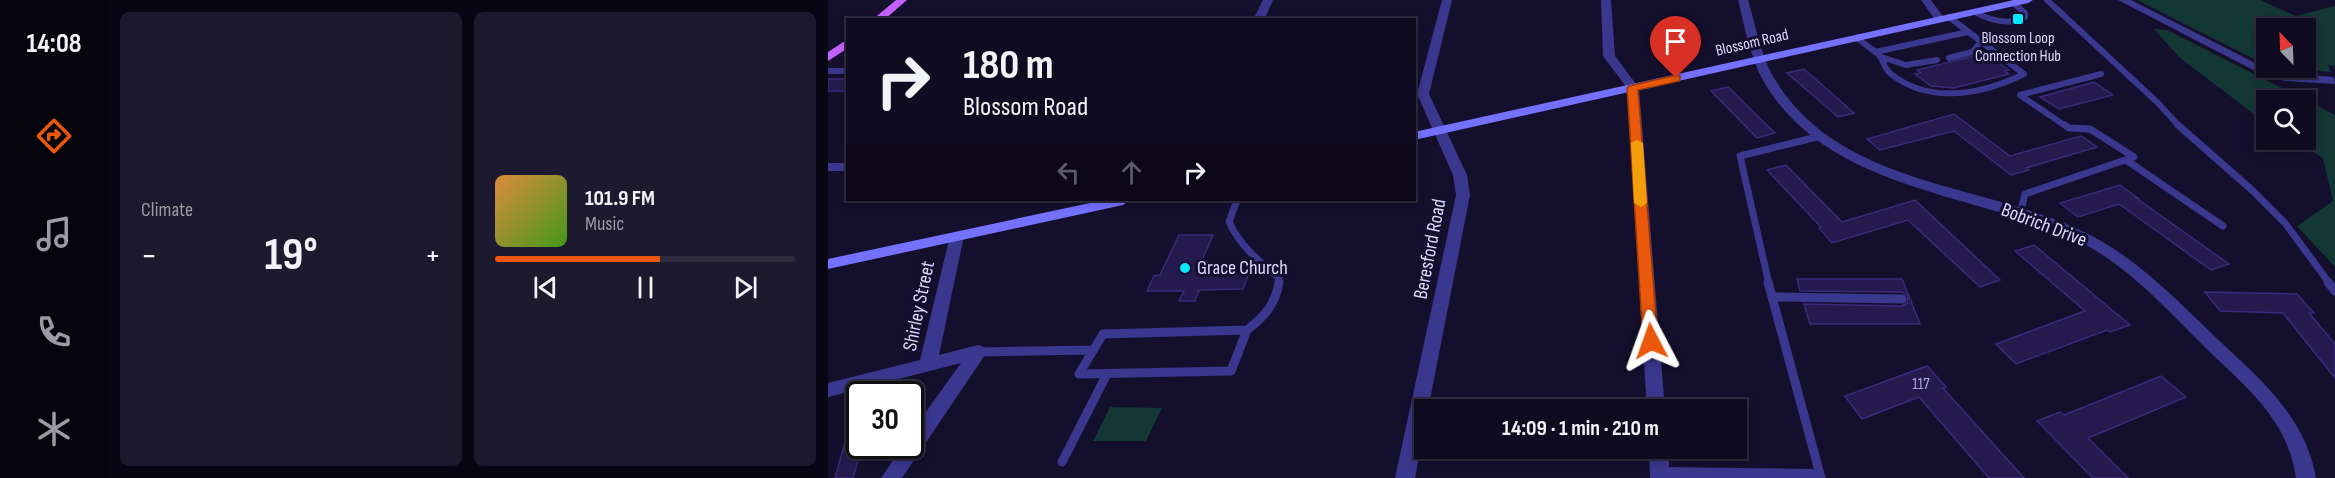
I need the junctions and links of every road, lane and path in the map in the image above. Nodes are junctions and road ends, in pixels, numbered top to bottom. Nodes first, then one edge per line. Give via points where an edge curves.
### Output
1 (902, 0) edge
2 (1268, 0) edge
3 (1447, 0) edge
4 (1606, 0) edge
5 (1743, 0) edge
6 (1926, 0) edge
7 (2028, 0) edge
8 (2047, 0) edge
9 (2123, 0) edge
10 (2013, 3) junction
11 (1975, 12) junction
12 (880, 18) edge
13 (1259, 18) edge
14 (1944, 18) junction
15 (1968, 32) junction
16 (1857, 38) junction
17 (1981, 42) junction
18 (846, 44) edge
19 (1878, 54) junction
20 (828, 58) edge
21 (1949, 58) dead end
22 (1762, 60) junction
23 (1937, 60) dead end
24 (828, 71) edge
25 (846, 71) edge
26 (2101, 74) dead end
27 (2335, 81) edge
28 (1633, 88) junction
29 (1440, 130) junction
30 (1416, 136) edge
31 (1821, 136) junction
32 (2126, 160) junction
33 (828, 167) edge
34 (846, 167) edge
35 (1118, 201) edge
36 (1238, 201) edge
37 (2020, 214) junction
38 (2223, 226) dead end
39 (957, 236) junction
40 (828, 264) edge
41 (2335, 291) edge
42 (1772, 297) junction
43 (1902, 299) dead end
44 (1247, 330) junction
45 (1093, 350) junction
46 (978, 352) junction
47 (928, 364) junction
48 (1107, 374) junction
49 (828, 390) edge
50 (1655, 399) edge
51 (1659, 459) edge
52 (1062, 462) dead end
53 (1660, 477) edge
54 (891, 478) edge
55 (1405, 478) edge
56 (1815, 478) edge
57 (1821, 478) edge
58 (2306, 478) edge

1 - 12 main road
2 - 13 street
3 - 29 street, Beresford Road via 1423,94
4 - 28 street via 1609,56
5 - 22 street, Bobrich Drive
6 - 14 street
7 - 10 street, Blossom Road
8 - 41 lane via 2189,137 2253,191 2284,223
9 - 27 street via 2265,72
10 - 11 street, Blossom Road
10 - 11 lane via 2025,12 2021,20 1993,21
11 - 14 street, Blossom Road
14 - 15 lane
14 - 16 street, Blossom Road
15 - 17 lane
15 - 19 lane
16 - 19 lane
16 - 22 street, Blossom Road
17 - 19 lane via 2024,74 1953,94 1932,94 1896,78 1886,70
17 - 21 lane via 1972,52
18 - 20 main road
19 - 23 lane via 1906,66
22 - 28 street, Blossom Road
22 - 31 street, Bobrich Drive via 1781,99
24 - 25 street
26 - 32 lane via 2020,95 2069,128 2090,129 2134,157
28 - 29 street, Blossom Road
28 - 50 street
29 - 30 street, Blossom Road
29 - 55 street, Beresford Road via 1460,175 1463,195
31 - 37 street, Bobrich Drive via 1855,158 1901,177
31 - 42 lane via 1740,156
32 - 37 lane via 2025,194
32 - 38 lane
33 - 34 street
35 - 39 street
36 - 44 lane via 1229,222 1233,232 1279,278 1273,305 1264,318
37 - 58 street, Bobrich Drive via 2084,238 2147,284 2290,426 2305,461
39 - 40 street
39 - 47 street, Shirley Street
42 - 43 lane
42 - 57 lane
44 - 45 lane via 1103,334
44 - 48 lane via 1231,371
45 - 46 lane
45 - 48 lane via 1079,375
46 - 47 street, Shirley Street
46 - 54 street
47 - 49 street
48 - 52 lane
51 - 53 street
53 - 56 street

